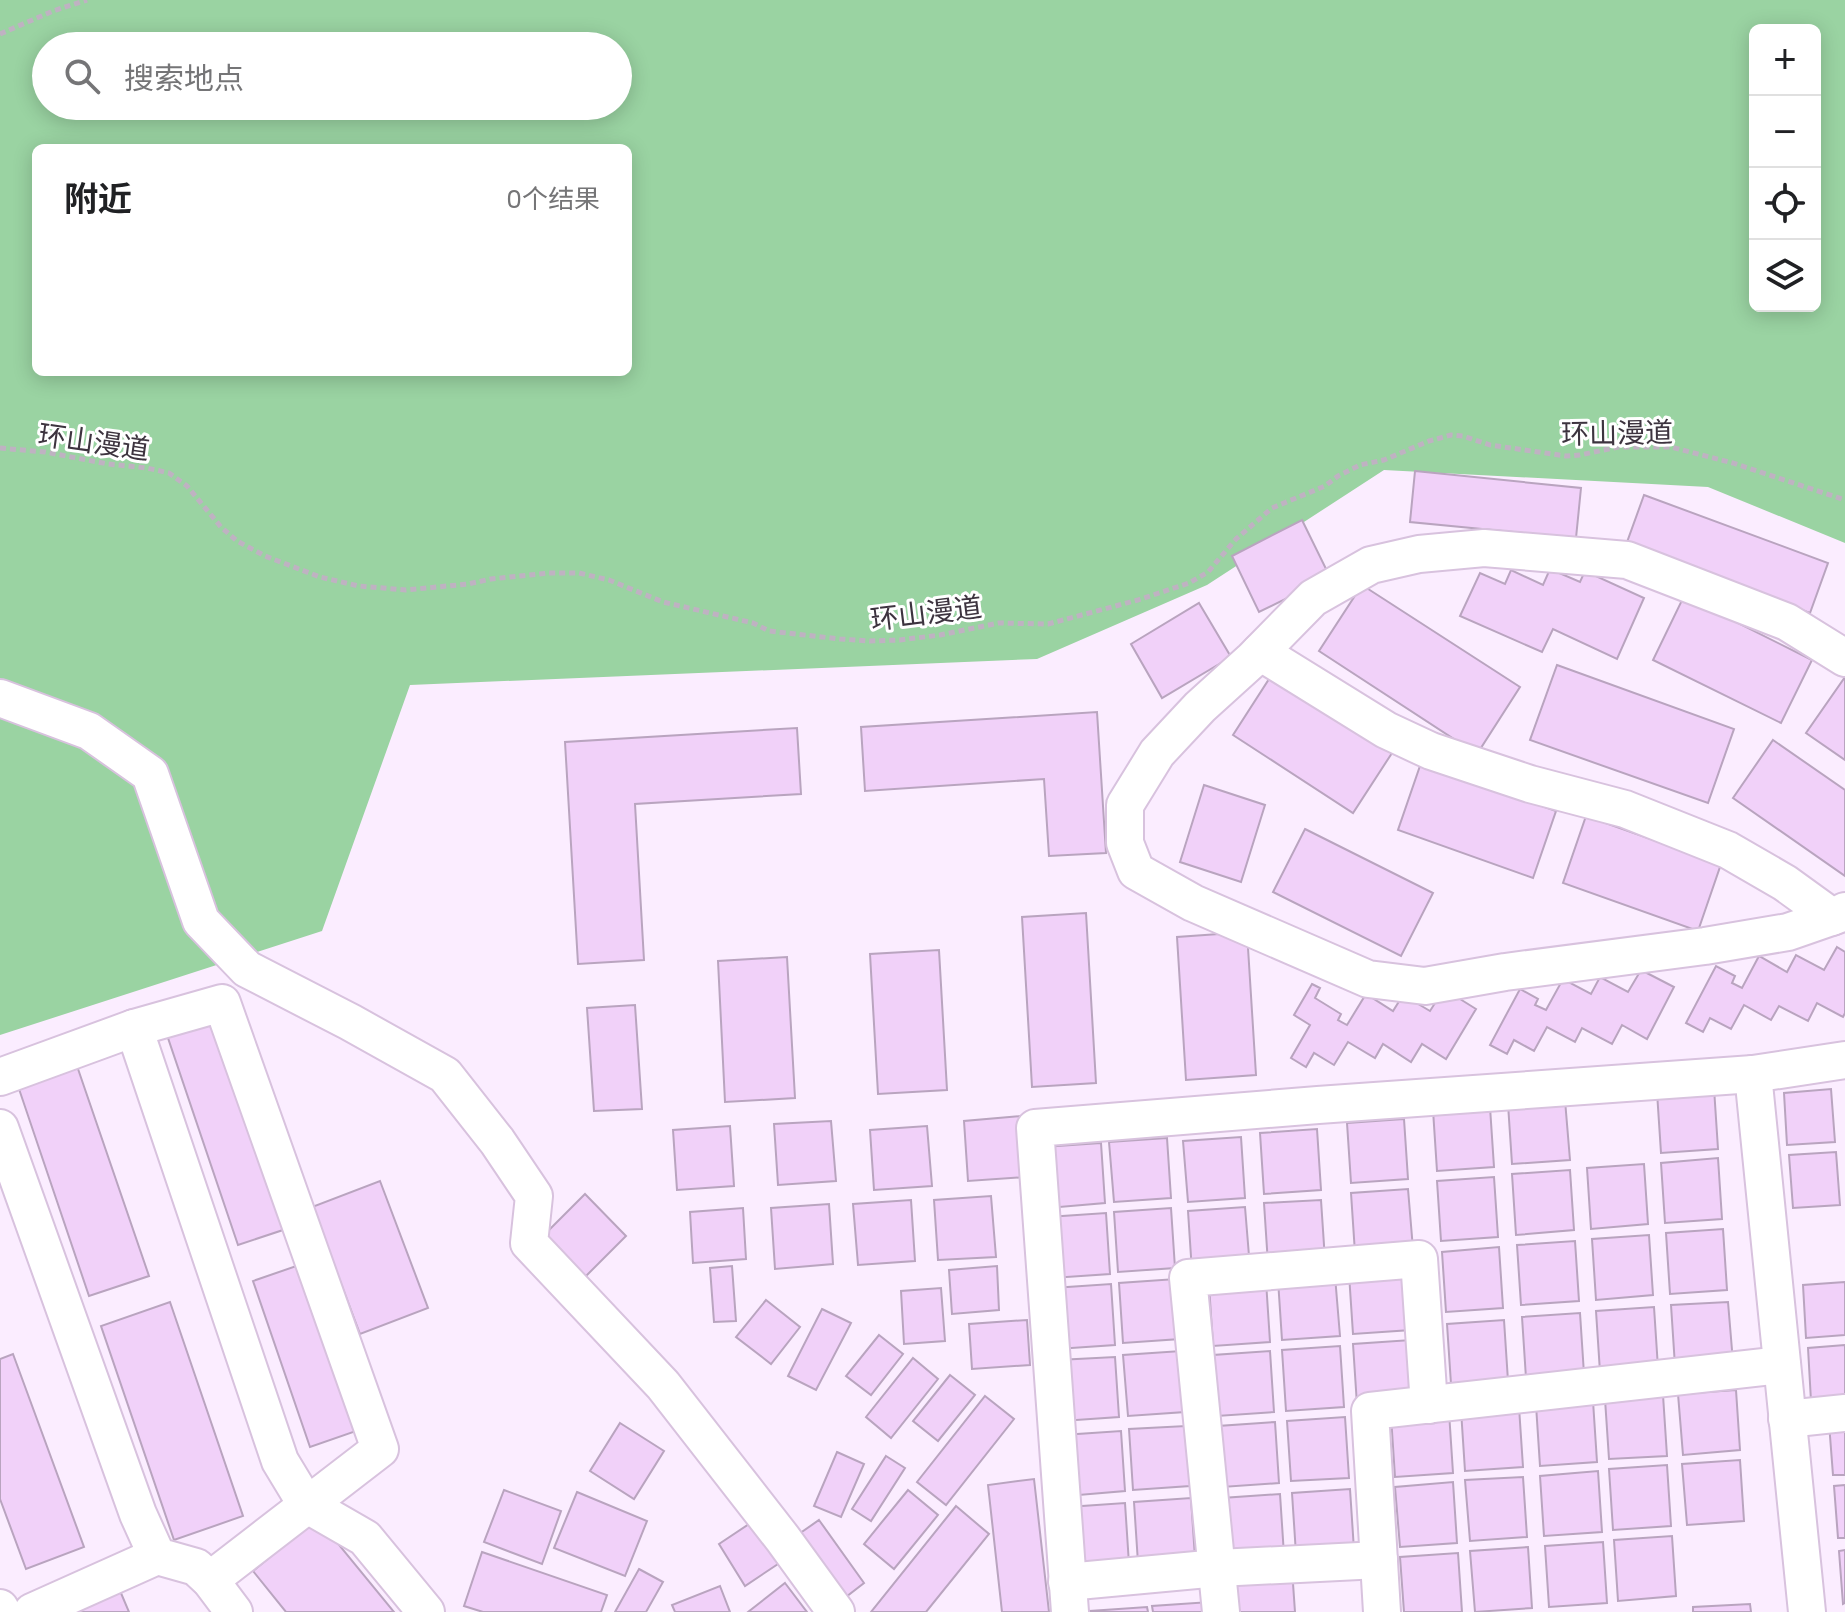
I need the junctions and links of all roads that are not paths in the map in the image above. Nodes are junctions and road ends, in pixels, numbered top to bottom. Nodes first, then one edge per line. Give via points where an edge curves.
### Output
1 (1260, 652) junction
2 (1845, 658) edge
3 (0, 698) edge
4 (1838, 914) edge
5 (134, 1028) junction
6 (1845, 1060) edge
7 (1753, 1074) junction
8 (0, 1077) edge
9 (0, 1128) edge
10 (1782, 1365) junction
11 (1429, 1405) junction
12 (1845, 1413) edge
13 (1787, 1419) junction
14 (306, 1504) junction
15 (157, 1556) junction
16 (1379, 1560) junction
17 (1218, 1568) junction
18 (210, 1580) junction
19 (1068, 1597) edge
20 (32, 1612) edge
21 (234, 1612) edge
22 (426, 1612) edge
23 (836, 1612) edge
24 (1221, 1612) edge
25 (1382, 1612) edge
26 (1807, 1612) edge

1 - 2 street via 1313,598 1371,565 1484,548 1627,560 1787,622
1 - 4 street via 1386,730 1431,751 1625,809 1728,850
1 - 4 street via 1157,753 1125,805 1125,843 1136,871 1193,903 1368,979 1425,986 1788,932
3 - 23 street via 89,731 150,774 201,921 247,969 445,1075 534,1196 529,1243 663,1385
5 - 8 street
5 - 14 street via 280,1461
5 - 14 street via 222,1003 380,1449
6 - 7 street
7 - 10 street
7 - 19 street via 1035,1128
9 - 15 street
10 - 11 street
10 - 13 street
11 - 16 street via 1370,1411
11 - 17 street via 1419,1259 1188,1278
12 - 13 street
13 - 26 street
14 - 18 street
14 - 22 street via 365,1538
15 - 18 street via 196,1567
15 - 20 street
16 - 17 street
16 - 25 street
17 - 19 street
17 - 24 street
18 - 21 street

